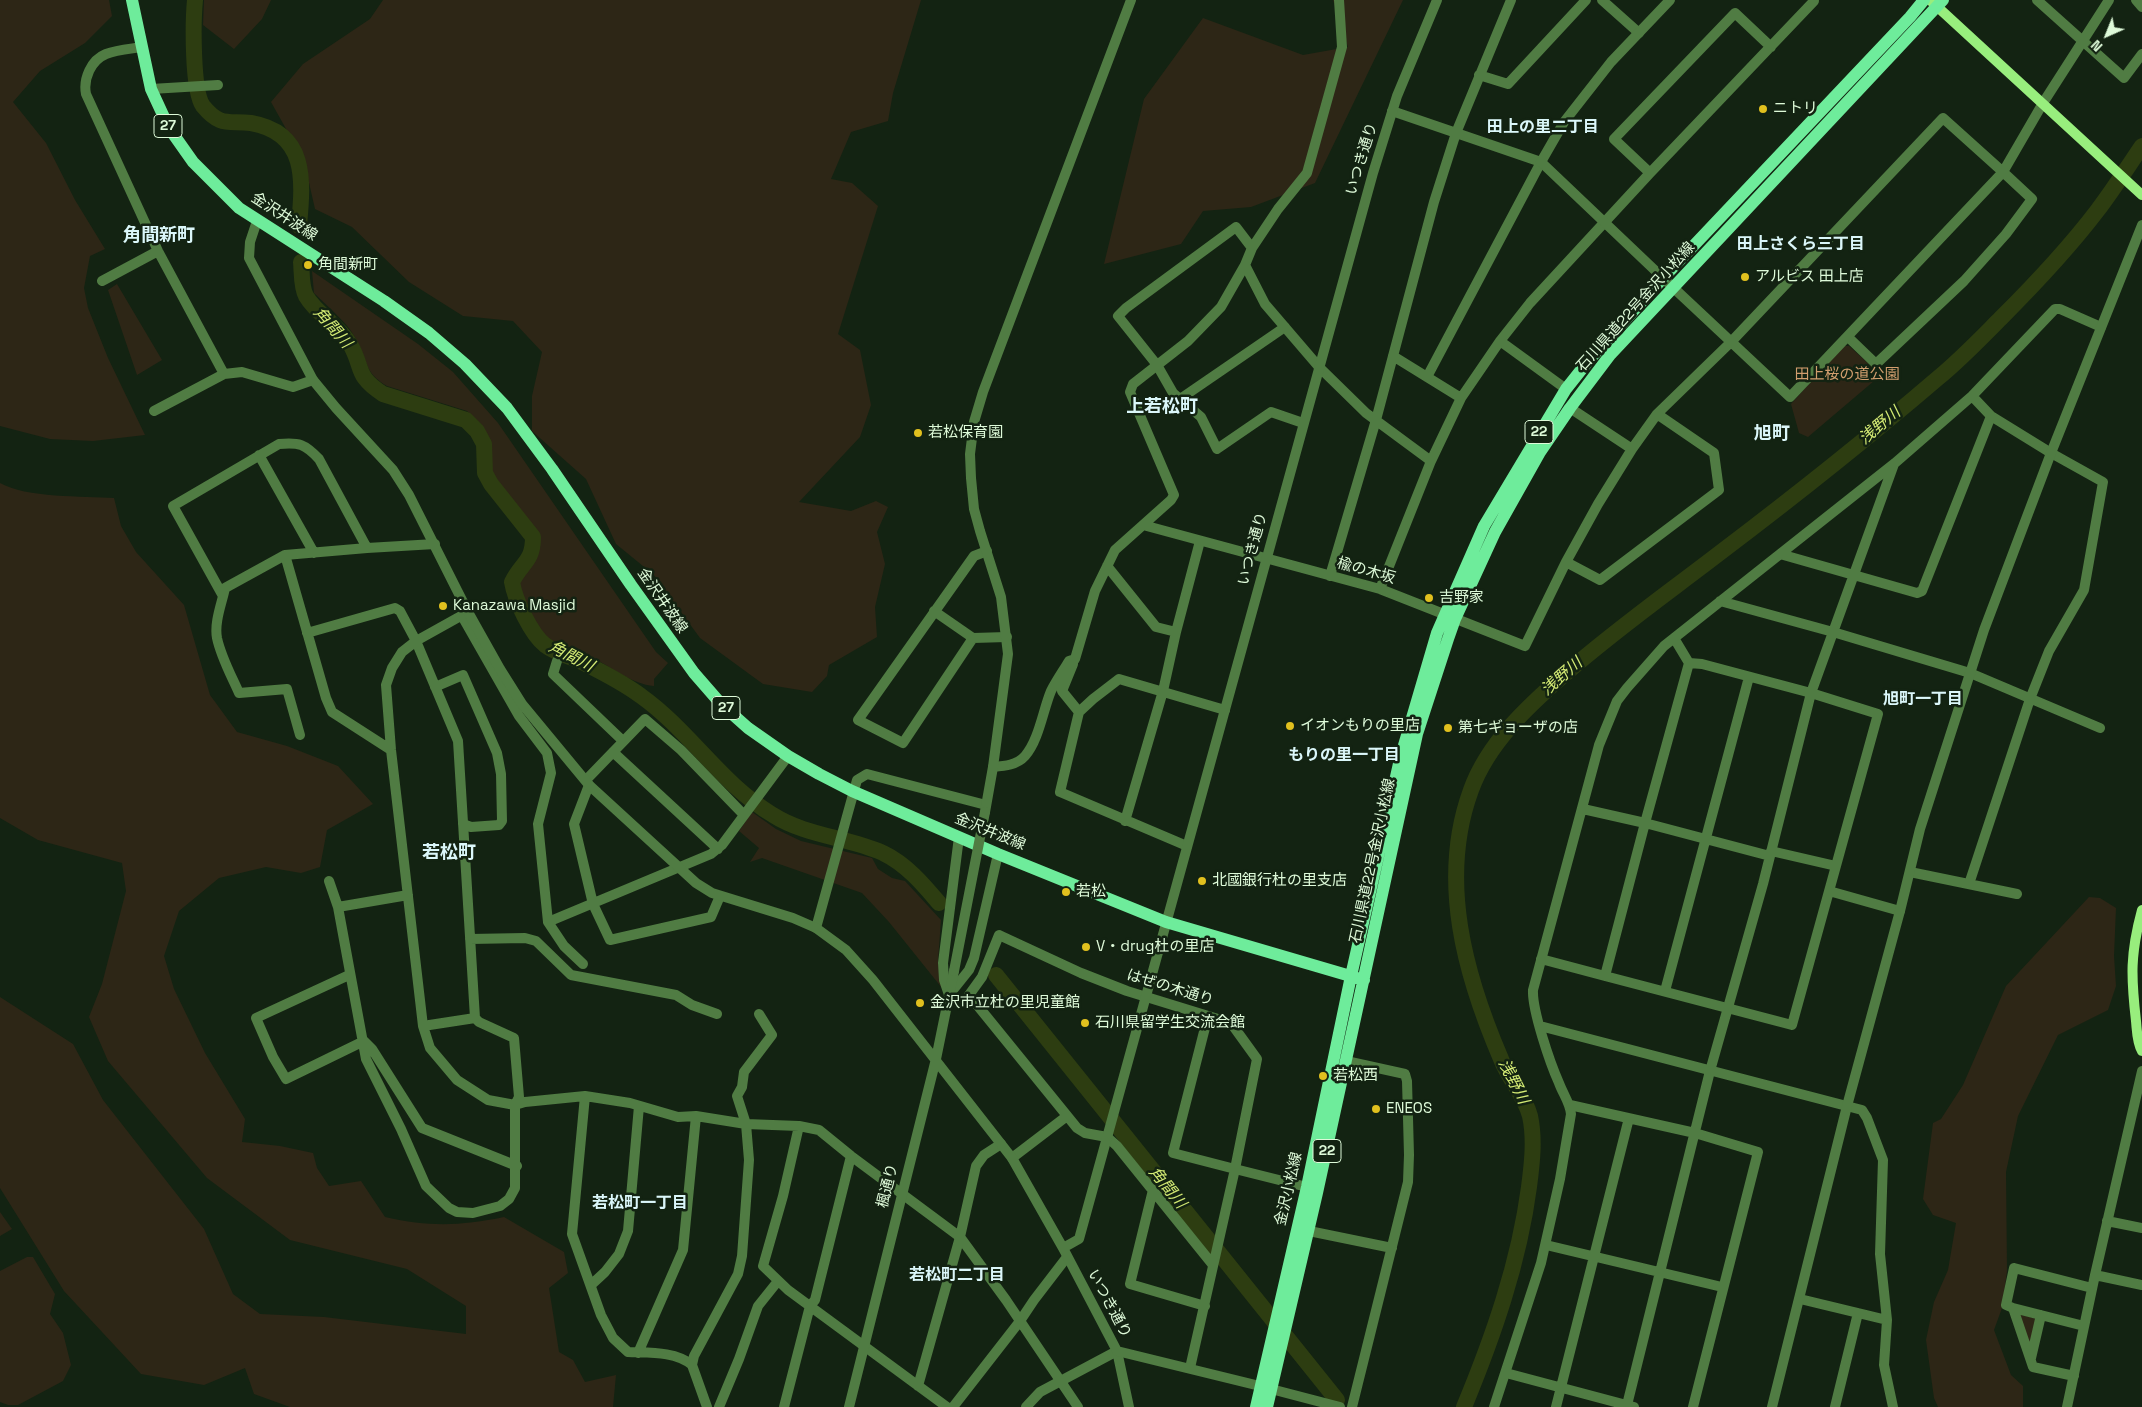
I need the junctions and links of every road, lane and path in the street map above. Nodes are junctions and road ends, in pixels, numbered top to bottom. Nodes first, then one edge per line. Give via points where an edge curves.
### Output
1 (132, 0) edge
2 (1131, 0) edge
3 (1339, 0) edge
4 (1437, 0) edge
5 (1511, 0) edge
6 (1586, 0) edge
7 (1602, 0) edge
8 (1670, 0) edge
9 (1813, 0) edge
10 (1924, 0) edge
11 (2037, 0) edge
12 (2109, 0) edge
13 (2136, 0) edge
14 (1937, 3) edge
15 (2142, 7) edge
16 (1639, 33) junction
17 (2083, 42) junction
18 (142, 47) junction
19 (1771, 47) junction
20 (2142, 54) edge
21 (1479, 74) junction
22 (218, 85) dead end
23 (151, 89) junction
24 (2043, 103) junction
25 (1392, 111) junction
26 (1456, 133) junction
27 (1541, 162) junction
28 (2003, 172) junction
29 (1650, 173) junction
30 (2139, 192) edge
31 (257, 221) junction
32 (1604, 223) junction
33 (2142, 224) edge
34 (1252, 248) junction
35 (158, 251) junction
36 (1246, 264) junction
37 (1663, 278) junction
38 (102, 281) dead end
39 (1673, 288) junction
40 (1285, 327) junction
41 (2101, 327) junction
42 (1848, 337) junction
43 (1500, 341) junction
44 (1731, 342) junction
45 (1393, 356) junction
46 (1157, 365) junction
47 (1319, 367) junction
48 (224, 374) junction
49 (1427, 377) junction
50 (313, 380) junction
51 (1566, 389) junction
52 (1972, 396) junction
53 (1461, 398) junction
54 (1180, 399) junction
55 (1570, 408) junction
56 (154, 411) dead end
57 (1657, 414) junction
58 (1991, 416) junction
59 (1376, 420) junction
60 (1303, 423) junction
61 (1632, 449) junction
62 (2051, 453) junction
63 (259, 455) junction
64 (1431, 461) junction
65 (1895, 463) junction
66 (1143, 525) junction
67 (1200, 541) junction
68 (435, 544) junction
69 (367, 548) junction
70 (987, 551) junction
71 (314, 553) junction
72 (1780, 554) junction
73 (285, 555) junction
74 (1266, 559) junction
75 (1566, 562) junction
76 (1107, 566) junction
77 (1852, 575) junction
78 (1330, 576) junction
79 (1380, 589) junction
80 (223, 596) junction
81 (1720, 601) junction
82 (934, 611) junction
83 (465, 614) junction
84 (1450, 617) junction
85 (1176, 632) junction
86 (1833, 632) junction
87 (307, 633) junction
88 (1007, 637) junction
89 (973, 638) junction
90 (1674, 638) junction
91 (416, 641) junction
92 (1075, 659) junction
93 (558, 661) dead end
94 (1689, 663) junction
95 (1970, 674) junction
96 (1749, 677) junction
97 (436, 687) junction
98 (1163, 691) junction
99 (1811, 693) junction
100 (2030, 699) junction
101 (1225, 710) junction
102 (1079, 712) junction
103 (2100, 728) dead end
104 (300, 735) dead end
105 (623, 741) junction
106 (391, 750) junction
107 (613, 752) junction
108 (788, 756) junction
109 (993, 767) junction
110 (587, 782) junction
111 (852, 791) junction
112 (985, 809) junction
113 (1583, 809) junction
114 (746, 811) junction
115 (1125, 821) junction
116 (1645, 823) junction
117 (463, 824) junction
118 (959, 837) junction
119 (1705, 839) junction
120 (1187, 846) junction
121 (718, 849) junction
122 (1770, 853) junction
123 (998, 854) junction
124 (1836, 866) junction
125 (679, 869) junction
126 (1910, 872) junction
127 (329, 881) dead end
128 (1970, 884) junction
129 (1829, 890) junction
130 (2017, 894) dead end
131 (408, 895) junction
132 (720, 896) junction
133 (593, 904) junction
134 (338, 908) junction
135 (2142, 910) edge
136 (1900, 911) junction
137 (548, 922) junction
138 (1166, 922) junction
139 (816, 928) junction
140 (470, 939) junction
141 (1542, 959) junction
142 (582, 964) dead end
143 (349, 975) junction
144 (1350, 976) junction
145 (1605, 976) junction
146 (1364, 980) junction
147 (1665, 992) junction
148 (949, 995) junction
149 (1144, 998) junction
150 (1729, 1007) junction
151 (717, 1014) dead end
152 (759, 1014) dead end
153 (1208, 1016) junction
154 (475, 1018) junction
155 (423, 1026) junction
156 (1540, 1026) junction
157 (364, 1040) junction
158 (2142, 1051) edge
159 (936, 1059) junction
160 (1346, 1061) junction
161 (1710, 1071) junction
162 (2142, 1071) edge
163 (585, 1096) junction
164 (515, 1105) junction
165 (1570, 1105) junction
166 (640, 1106) junction
167 (1847, 1106) junction
168 (696, 1116) junction
169 (1067, 1116) junction
170 (1629, 1118) junction
171 (746, 1124) junction
172 (798, 1126) junction
173 (1108, 1133) junction
174 (1695, 1133) junction
175 (1001, 1144) junction
176 (850, 1156) junction
177 (1012, 1158) junction
178 (516, 1166) junction
179 (1235, 1169) junction
180 (1306, 1187) junction
181 (1153, 1190) junction
182 (901, 1193) junction
183 (2107, 1221) junction
184 (2142, 1228) edge
185 (1309, 1231) junction
186 (960, 1237) junction
187 (1546, 1245) junction
188 (1392, 1248) junction
189 (1065, 1252) junction
190 (1595, 1256) junction
191 (1214, 1262) junction
192 (1660, 1272) junction
193 (2095, 1275) junction
194 (778, 1280) junction
195 (591, 1285) junction
196 (2142, 1285) edge
197 (1722, 1287) junction
198 (2092, 1288) junction
199 (1800, 1299) junction
200 (810, 1306) junction
201 (1205, 1306) junction
202 (2013, 1308) junction
203 (1858, 1313) junction
204 (2041, 1315) junction
205 (1282, 1317) junction
206 (1887, 1320) junction
207 (1020, 1321) junction
208 (2084, 1326) junction
209 (865, 1347) junction
210 (1117, 1351) junction
211 (638, 1353) junction
212 (2031, 1359) junction
213 (692, 1365) junction
214 (1190, 1368) junction
215 (1506, 1373) junction
216 (2074, 1376) junction
217 (1060, 1382) junction
218 (918, 1386) junction
219 (1266, 1387) junction
220 (1561, 1388) junction
221 (1630, 1406) edge
222 (707, 1407) edge
223 (719, 1407) edge
224 (784, 1407) edge
225 (849, 1407) edge
226 (947, 1407) edge
227 (953, 1407) edge
228 (1026, 1407) edge
229 (1078, 1407) edge
230 (1129, 1407) edge
231 (1256, 1407) edge
232 (1267, 1407) edge
233 (1340, 1407) edge
234 (1352, 1407) edge
235 (1494, 1407) edge
236 (1556, 1407) edge
237 (1693, 1407) edge
238 (1772, 1407) edge
239 (1835, 1407) edge
240 (1892, 1407) edge
241 (2067, 1407) edge

1 - 18 main road, 金沢井波線 / 27
2 - 70 street, 楓通り via 974,422 970,454 974,509
3 - 34 street via 1342,47 1307,173
4 - 25 street, いつき通り
5 - 21 street
6 - 21 street via 1508,84
7 - 16 street
8 - 16 street
9 - 19 street
10 - 37 main road, 22
11 - 17 street
12 - 17 street
13 - 15 street
14 - 24 main road
14 - 39 main road, 石川県道22号金沢小松線 / 22
16 - 27 street via 1611,62 1564,122
17 - 20 street via 2124,78
17 - 24 street
18 - 23 main road, 金沢井波線 / 27
18 - 35 street via 105,54 94,64 85,86
19 - 29 street
19 - 29 street via 1735,13 1614,139
21 - 26 street
22 - 23 street
23 - 31 main road, 金沢井波線 / 27 via 169,128 193,162
24 - 28 street
24 - 30 main road
25 - 26 street
25 - 47 street, いつき通り
26 - 27 street
26 - 45 street
27 - 32 street
27 - 49 street
28 - 42 street
28 - 42 street via 2032,198 2006,234 1964,281 1876,364
28 - 44 street via 1943,118
29 - 32 street
31 - 50 street via 249,258
31 - 108 main road, 金沢井波線 / 27 via 384,301 465,364 507,408 694,673 748,728
32 - 37 street
32 - 43 street via 1530,303
33 - 41 street
34 - 36 street
34 - 46 street via 1236,227 1118,316
35 - 38 street
35 - 48 street
36 - 40 street via 1265,304
36 - 46 street via 1221,307 1188,341
37 - 39 street
37 - 51 main road, 22
39 - 44 street
39 - 55 main road, 石川県道22号金沢小松線 / 22 via 1610,355
40 - 47 street
40 - 54 street
41 - 52 street via 2060,309 2055,310
41 - 62 street
42 - 44 street via 1790,397
43 - 51 street
43 - 53 street
44 - 57 street
45 - 49 street
45 - 59 street
46 - 54 street
46 - 66 street via 1133,384 1130,392 1174,495
47 - 59 street
47 - 60 street, いつき通り
48 - 50 street via 242,372 293,387
48 - 56 street
49 - 53 street
50 - 68 street via 392,470
51 - 84 main road, 22 via 1484,526
52 - 58 street
52 - 65 street
53 - 64 street
54 - 60 street via 1201,417 1218,449 1270,412
55 - 61 street
55 - 84 main road, 石川県道22号金沢小松線 / 22 via 1540,452
57 - 61 street
57 - 75 street via 1714,453 1719,490 1600,580
58 - 62 street
58 - 77 street via 1922,591 1917,593
59 - 64 street
59 - 78 street
60 - 74 street, いつき通り
61 - 75 street
62 - 95 street
62 - 100 street via 2103,482 2084,590 2049,651
63 - 69 street via 279,444 295,443 308,447 319,458
63 - 71 street
63 - 80 street via 173,506
64 - 79 street
65 - 72 street
65 - 77 street
66 - 67 street, 楡の木坂
66 - 76 street via 1115,550
67 - 74 street, 楡の木坂
67 - 85 street
68 - 69 street
68 - 83 street
69 - 71 street
70 - 82 street via 974,556
70 - 88 street, 楓通り via 1001,597
71 - 73 street
72 - 77 street
72 - 81 street
73 - 80 street via 225,588
73 - 87 street
74 - 78 street, 楡の木坂
74 - 101 street, いつき通り
75 - 84 street, 楡の木坂 via 1525,646
76 - 85 street via 1156,626
76 - 92 street via 1095,591
77 - 86 street
78 - 79 street, 楡の木坂
79 - 84 street, 楡の木坂
80 - 104 street via 217,637 238,693 287,688
81 - 86 street
81 - 90 street
82 - 89 street
82 - 89 street via 858,720 902,743
83 - 91 street
83 - 110 street, いつき通り via 522,704
83 - 137 street via 519,716 548,753 551,773 538,824
84 - 144 main road, 22 via 1414,708 1402,750
84 - 146 main road, 石川県道22号金沢小松線 / 22 via 1417,734
85 - 98 street
86 - 95 street
86 - 99 street
87 - 91 street via 395,608 400,611
87 - 106 street via 332,712
88 - 89 street
88 - 109 street, 楓通り via 1008,654
90 - 94 street
90 - 113 street via 1617,701 1599,745
91 - 97 street
91 - 106 street via 402,652 386,685
92 - 102 street via 1062,691
92 - 109 street via 1069,661 1051,690 1032,747 1025,757 1011,765
93 - 105 street via 553,674
94 - 96 street
94 - 116 street
95 - 100 street
95 - 126 street via 1920,829
96 - 99 street
96 - 119 street
97 - 117 street via 458,741
97 - 117 street via 463,675 498,753 502,821 499,825 471,827
98 - 101 street
98 - 102 street via 1119,679
98 - 115 street
99 - 122 street
99 - 124 street via 1878,714
100 - 103 street
100 - 128 street
101 - 120 street, いつき通り
102 - 115 street via 1060,792
105 - 107 street
105 - 114 street via 645,718
106 - 131 street
107 - 110 street
107 - 121 street
108 - 111 main road, 金沢井波線 / 27
108 - 114 street
109 - 112 street, 楓通り
110 - 125 street, いつき通り
110 - 133 street via 574,824
111 - 112 street via 857,780 867,774
111 - 118 main road, 金沢井波線 / 27
111 - 139 street
112 - 148 street, 楓通り, bridge
113 - 116 street
113 - 141 street
114 - 121 street
115 - 120 street
116 - 119 street
116 - 145 street
117 - 140 street
118 - 123 main road, 金沢井波線 / 27
118 - 148 street via 943,963
119 - 122 street
119 - 147 street
120 - 138 street, いつき通り
121 - 125 street
122 - 124 street
122 - 150 street
123 - 138 main road, 金沢井波線 / 27
123 - 148 street via 974,958 969,970
124 - 129 street
125 - 132 street, いつき通り
125 - 133 street
126 - 128 street
126 - 136 street
127 - 134 street
128 - 130 street
129 - 136 street
129 - 150 street via 1792,1024
131 - 134 street
131 - 155 street
132 - 133 street via 711,917 610,940
132 - 139 street, いつき通り
133 - 137 street
134 - 143 street
135 - 158 main road via 2134,937 2131,983
136 - 167 street
137 - 142 street via 564,946
138 - 144 main road, 金沢井波線 / 27
138 - 149 street, いつき通り
139 - 159 street, いつき通り via 846,950
140 - 151 street via 525,938 536,941 571,974 676,995
140 - 154 street
141 - 145 street
141 - 156 street via 1532,999
143 - 157 street
143 - 157 street via 256,1018 286,1079
144 - 146 main road, 金沢井波線 / 27
144 - 180 main road, 金沢小松線 / 22
145 - 147 street
146 - 160 main road, 金沢小松線 / 22
147 - 150 street
148 - 159 street, 楓通り
149 - 153 street, はぜの木通り
149 - 169 street, はぜの木通り via 999,935 982,977 969,995
149 - 173 street, いつき通り
150 - 161 street
152 - 171 street via 772,1035 744,1072 737,1096
153 - 179 street, はぜの木通り via 1231,1023 1257,1059
153 - 179 street via 1173,1153
154 - 155 street
154 - 164 street via 514,1038 519,1097
155 - 164 street via 430,1048 457,1080 488,1100
156 - 161 street
156 - 165 street via 1557,1080
157 - 178 street via 422,1128
157 - 178 street via 366,1059 426,1186 439,1201 457,1212 473,1213 500,1206 509,1200 515,1188
159 - 175 street, いつき通り
159 - 182 street, 楓通り
160 - 185 main road, 金沢小松線 / 22
160 - 188 street via 1404,1074 1407,1081 1408,1182
161 - 167 street
161 - 174 street
162 - 183 street
163 - 164 street
163 - 166 street
163 - 195 street via 572,1234
164 - 178 street
165 - 170 street
165 - 187 street
166 - 168 street via 678,1117
166 - 195 street via 628,1231 619,1254
167 - 199 street
167 - 206 street via 1862,1110 1883,1160 1880,1254
168 - 171 street
168 - 211 street via 683,1250
169 - 173 street via 1085,1133
169 - 177 street
170 - 174 street
170 - 190 street
171 - 172 street
171 - 213 street via 750,1160 738,1274
172 - 176 street via 818,1130
172 - 194 street via 763,1266
173 - 181 street
173 - 189 street via 1079,1239
174 - 192 street
174 - 197 street via 1758,1152
175 - 177 street, いつき通り
175 - 186 street via 984,1155 976,1166
176 - 182 street
176 - 200 street
177 - 189 street, いつき通り
179 - 180 street
179 - 191 street, はぜの木通り
180 - 205 main road, 金沢小松線 / 22
181 - 191 street
181 - 201 street via 1130,1284
182 - 186 street
182 - 209 street, 楓通り
183 - 184 street
183 - 193 street
185 - 188 street
185 - 205 main road, 金沢小松線 / 22
186 - 207 street
186 - 218 street
187 - 190 street
187 - 215 street
188 - 234 street
189 - 207 street
189 - 210 street, いつき通り
190 - 192 street
190 - 220 street
191 - 201 street, はぜの木通り
192 - 197 street
192 - 221 street
193 - 196 street
193 - 198 street
194 - 200 street
194 - 223 street via 758,1306
195 - 211 street via 613,1338 628,1352
197 - 237 street
198 - 202 street via 2014,1268 2006,1305
198 - 208 street
199 - 203 street
199 - 238 street
200 - 209 street
200 - 224 street
201 - 214 street, はぜの木通り
202 - 204 street
202 - 212 street
203 - 206 street
203 - 239 street
204 - 208 street
204 - 212 street
205 - 219 main road, 金沢小松線 / 22
206 - 240 street via 1884,1366
207 - 217 street
207 - 227 street
208 - 216 street
209 - 218 street
209 - 225 street, 楓通り
210 - 214 street, いつき通り
210 - 217 street
210 - 230 street
211 - 213 street via 658,1353
212 - 216 street via 2033,1367
213 - 222 street
214 - 219 street, いつき通り
215 - 220 street
215 - 235 street
216 - 241 street
217 - 228 street via 1034,1397
217 - 229 street
218 - 226 street
219 - 231 main road, 金沢小松線 / 22
219 - 232 main road, 金沢小松線 / 22
219 - 233 street, いつき通り
220 - 221 street
220 - 236 street

